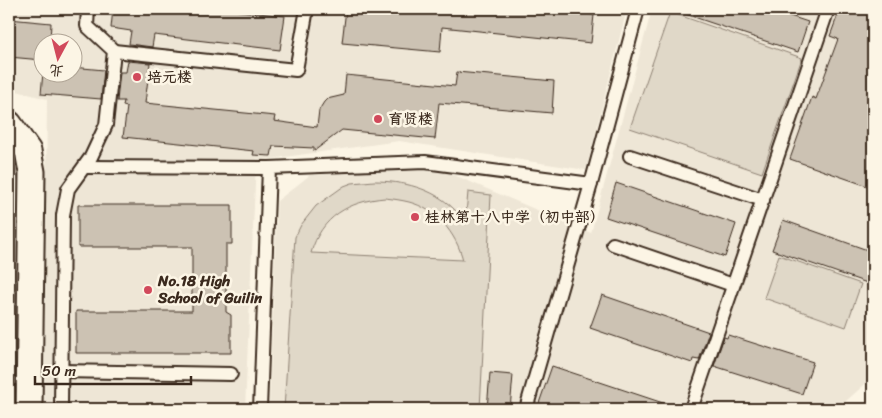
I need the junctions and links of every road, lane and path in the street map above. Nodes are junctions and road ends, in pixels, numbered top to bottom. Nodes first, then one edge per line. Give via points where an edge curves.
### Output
1 (88, 9) edge
2 (307, 9) edge
3 (638, 9) edge
4 (828, 9) edge
5 (114, 51) junction
6 (9, 124) edge
7 (630, 156) dead end
8 (85, 167) junction
9 (269, 168) junction
10 (591, 184) junction
11 (763, 200) junction
12 (613, 244) dead end
13 (734, 286) junction
14 (61, 371) junction
15 (231, 374) dead end
16 (29, 409) edge
17 (61, 409) edge
18 (260, 409) edge
19 (526, 409) edge
20 (691, 409) edge

1 - 5 lane via 87,26
2 - 5 lane via 296,70
3 - 10 lane
4 - 11 lane
5 - 8 lane via 106,125
6 - 16 street via 28,151 32,172
7 - 11 lane
8 - 9 lane
8 - 14 lane via 68,189 62,215
9 - 10 lane via 425,162
9 - 18 lane
10 - 19 lane
11 - 13 lane
12 - 13 lane
13 - 20 lane
14 - 15 lane
14 - 17 lane

